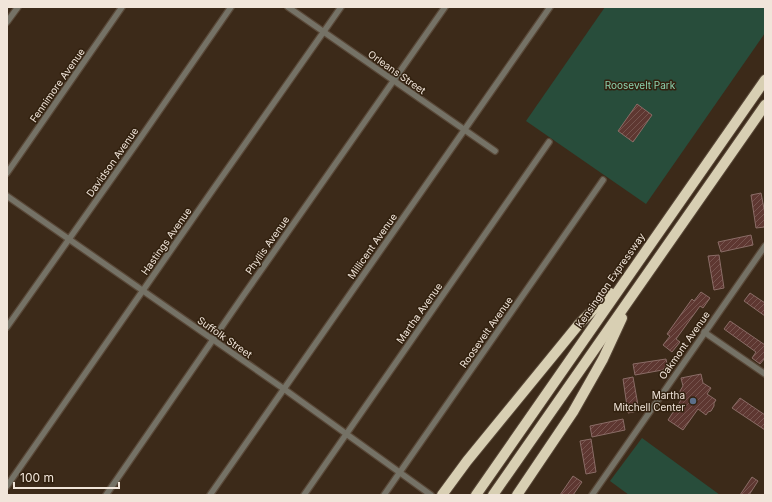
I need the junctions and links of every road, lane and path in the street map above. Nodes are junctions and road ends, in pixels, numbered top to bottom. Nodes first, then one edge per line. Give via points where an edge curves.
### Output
1 (18, 7) edge
2 (122, 7) edge
3 (231, 7) edge
4 (288, 7) edge
5 (341, 7) edge
6 (444, 7) edge
7 (550, 7) edge
8 (7, 22) edge
9 (324, 31) junction
10 (393, 80) junction
11 (765, 80) edge
12 (765, 105) edge
13 (464, 130) junction
14 (549, 142) dead end
15 (495, 151) dead end
16 (7, 172) edge
17 (603, 180) dead end
18 (7, 196) edge
19 (69, 239) junction
20 (765, 246) edge
21 (630, 273) junction
22 (143, 290) junction
23 (634, 293) junction
24 (7, 327) edge
25 (704, 332) junction
26 (213, 340) junction
27 (765, 374) edge
28 (284, 389) junction
29 (346, 434) junction
30 (400, 473) junction
31 (7, 486) edge
32 (477, 493) edge
33 (106, 495) edge
34 (210, 495) edge
35 (304, 495) edge
36 (384, 495) edge
37 (431, 495) edge
38 (442, 495) edge
39 (493, 495) edge
40 (517, 495) edge
41 (592, 495) edge

1 - 8 street
2 - 16 street, Fennimore Avenue
3 - 19 street, Davidson Avenue
4 - 9 street, Orleans Street
5 - 9 street, Hastings Avenue
6 - 10 street, Phyllis Avenue
7 - 13 street, Millicent Avenue
9 - 10 street, Orleans Street
9 - 22 street, Hastings Avenue
10 - 13 street, Orleans Street
10 - 26 street, Phyllis Avenue
11 - 21 highway, Kensington Expressway
12 - 23 highway
13 - 15 street, Orleans Street
13 - 28 street, Millicent Avenue
14 - 29 street, Martha Avenue
17 - 30 street, Roosevelt Avenue
18 - 19 street, Suffolk Street
19 - 22 street, Suffolk Street
19 - 24 street, Davidson Avenue
20 - 25 street, Oakmont Avenue
21 - 32 highway, Kensington Expressway
21 - 38 highway via 580,324
22 - 26 street, Suffolk Street
22 - 31 street, Hastings Avenue
23 - 39 highway
23 - 40 highway via 585,391
25 - 27 street
25 - 41 street, Oakmont Avenue
26 - 28 street, Suffolk Street
26 - 33 street, Phyllis Avenue
28 - 29 street, Suffolk Street
28 - 34 street, Millicent Avenue
29 - 30 street, Suffolk Street
29 - 35 street, Martha Avenue
30 - 36 street, Roosevelt Avenue
30 - 37 street, Suffolk Street

